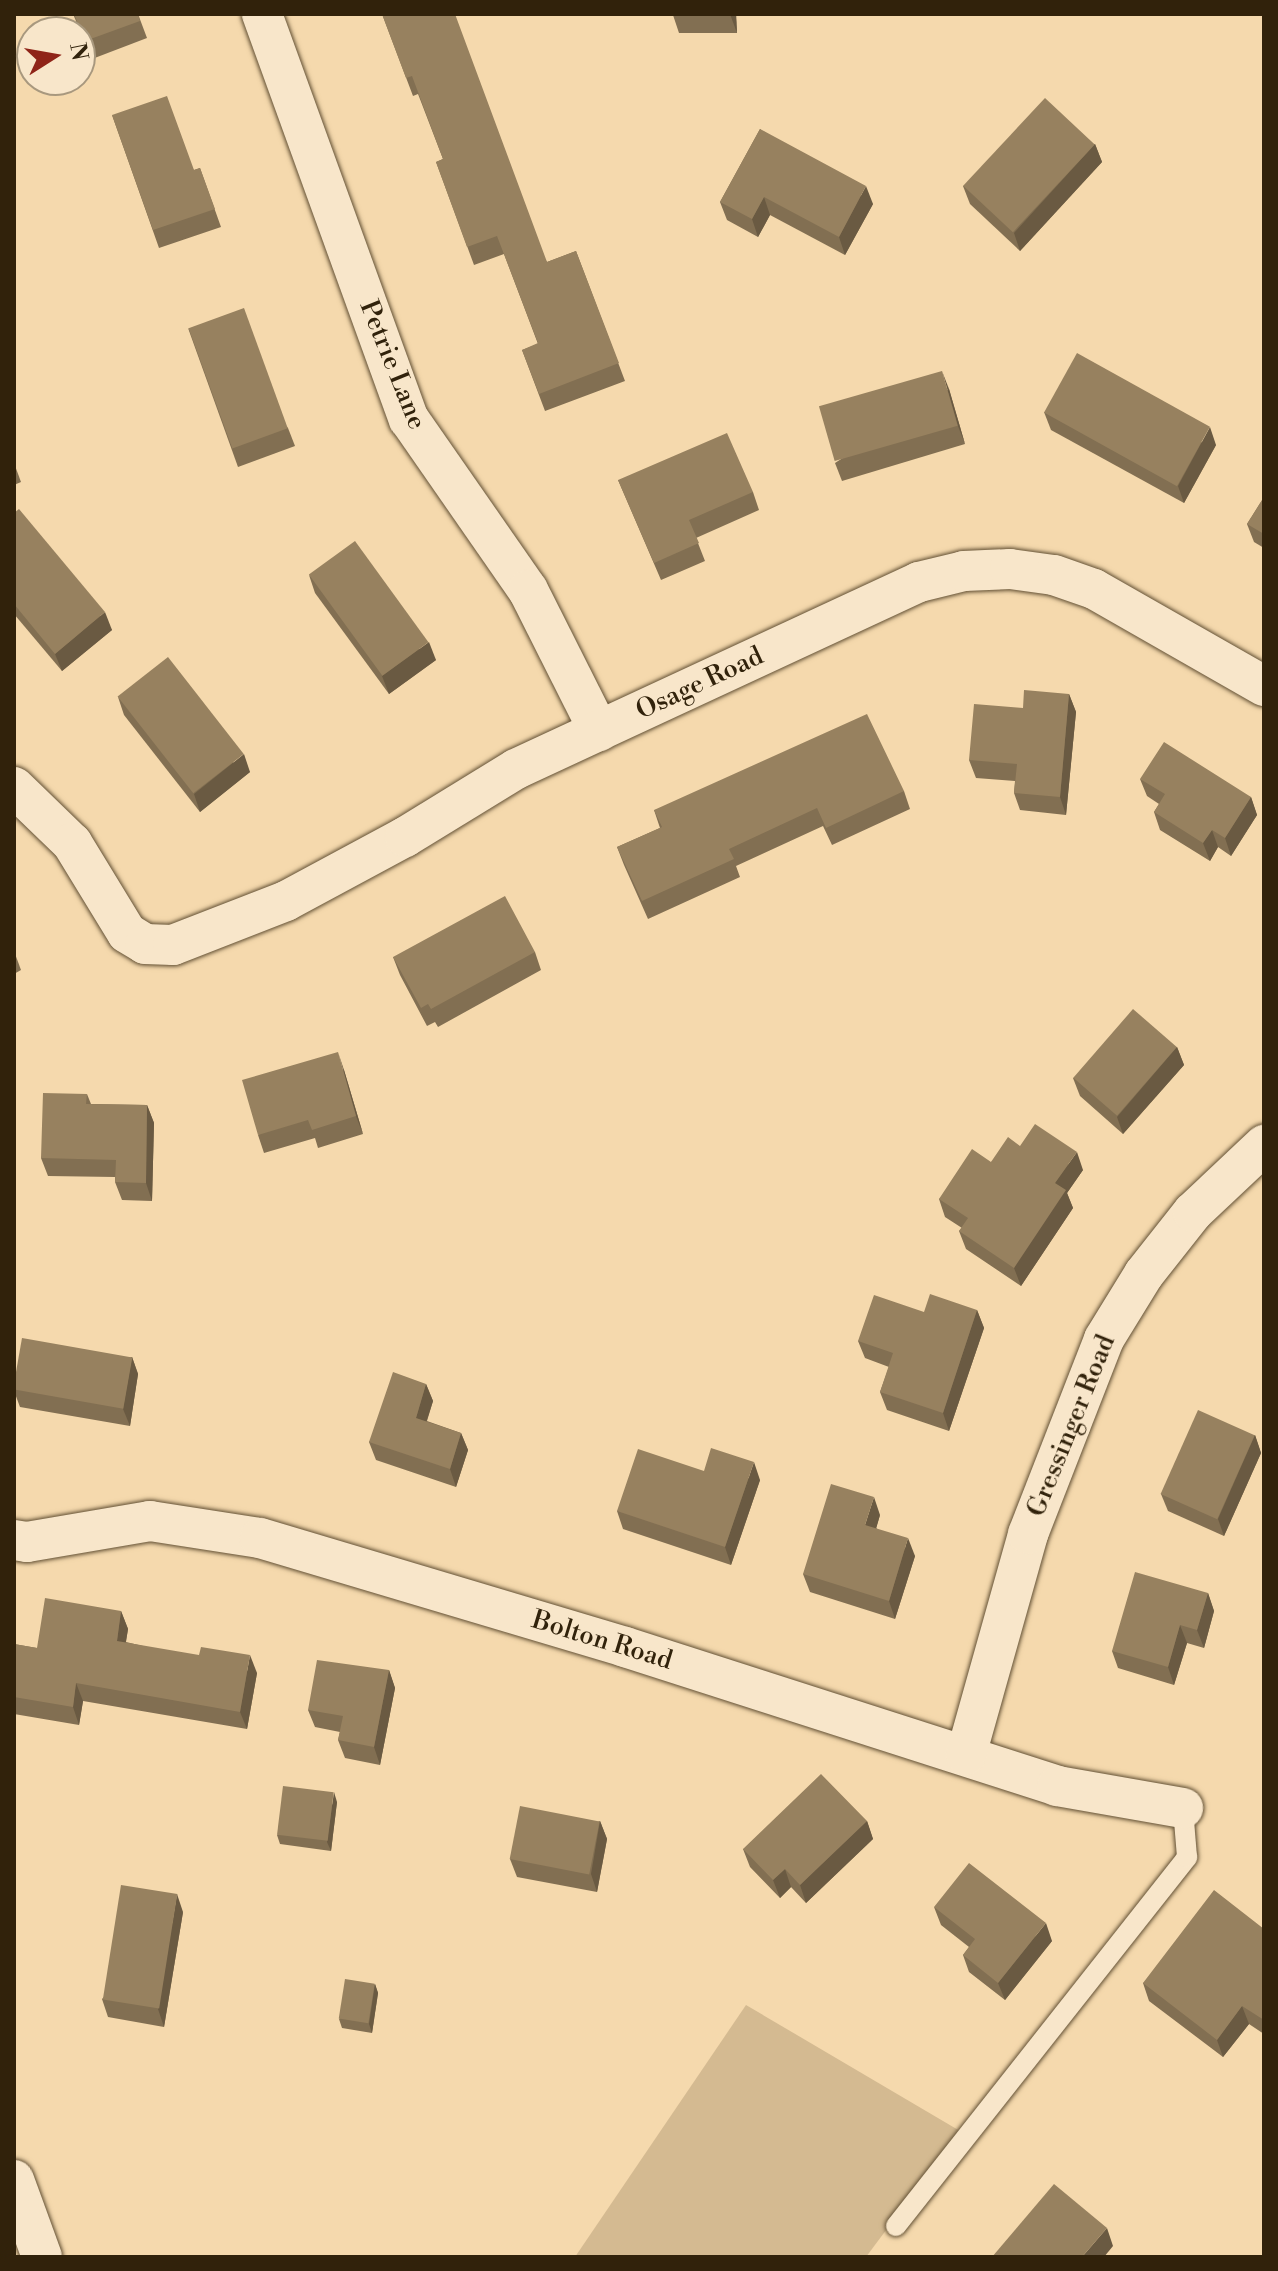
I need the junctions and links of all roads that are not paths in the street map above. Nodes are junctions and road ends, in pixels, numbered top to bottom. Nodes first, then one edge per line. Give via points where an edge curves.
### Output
1 (262, 14) edge
2 (1264, 686) edge
3 (599, 731) junction
4 (14, 787) edge
5 (1264, 1145) edge
6 (14, 1540) edge
7 (966, 1755) junction
8 (1183, 1808) joint
9 (14, 2180) edge
10 (896, 2226) dead end
11 (42, 2257) edge

1 - 3 street, Petrie Lane via 409,419 535,601
2 - 3 street, Osage Road via 1094,589 1054,575 1010,569 964,571 919,582
3 - 4 street, Osage Road via 516,769 286,901 173,945 145,944 115,917 72,843
5 - 7 street, Gressinger Road via 1193,1212 1144,1274 1104,1339 1028,1534
6 - 7 street, Bolton Road via 150,1521 260,1538
7 - 8 street, Bolton Road via 1057,1786
8 - 10 lane via 1187,1857
9 - 11 street

